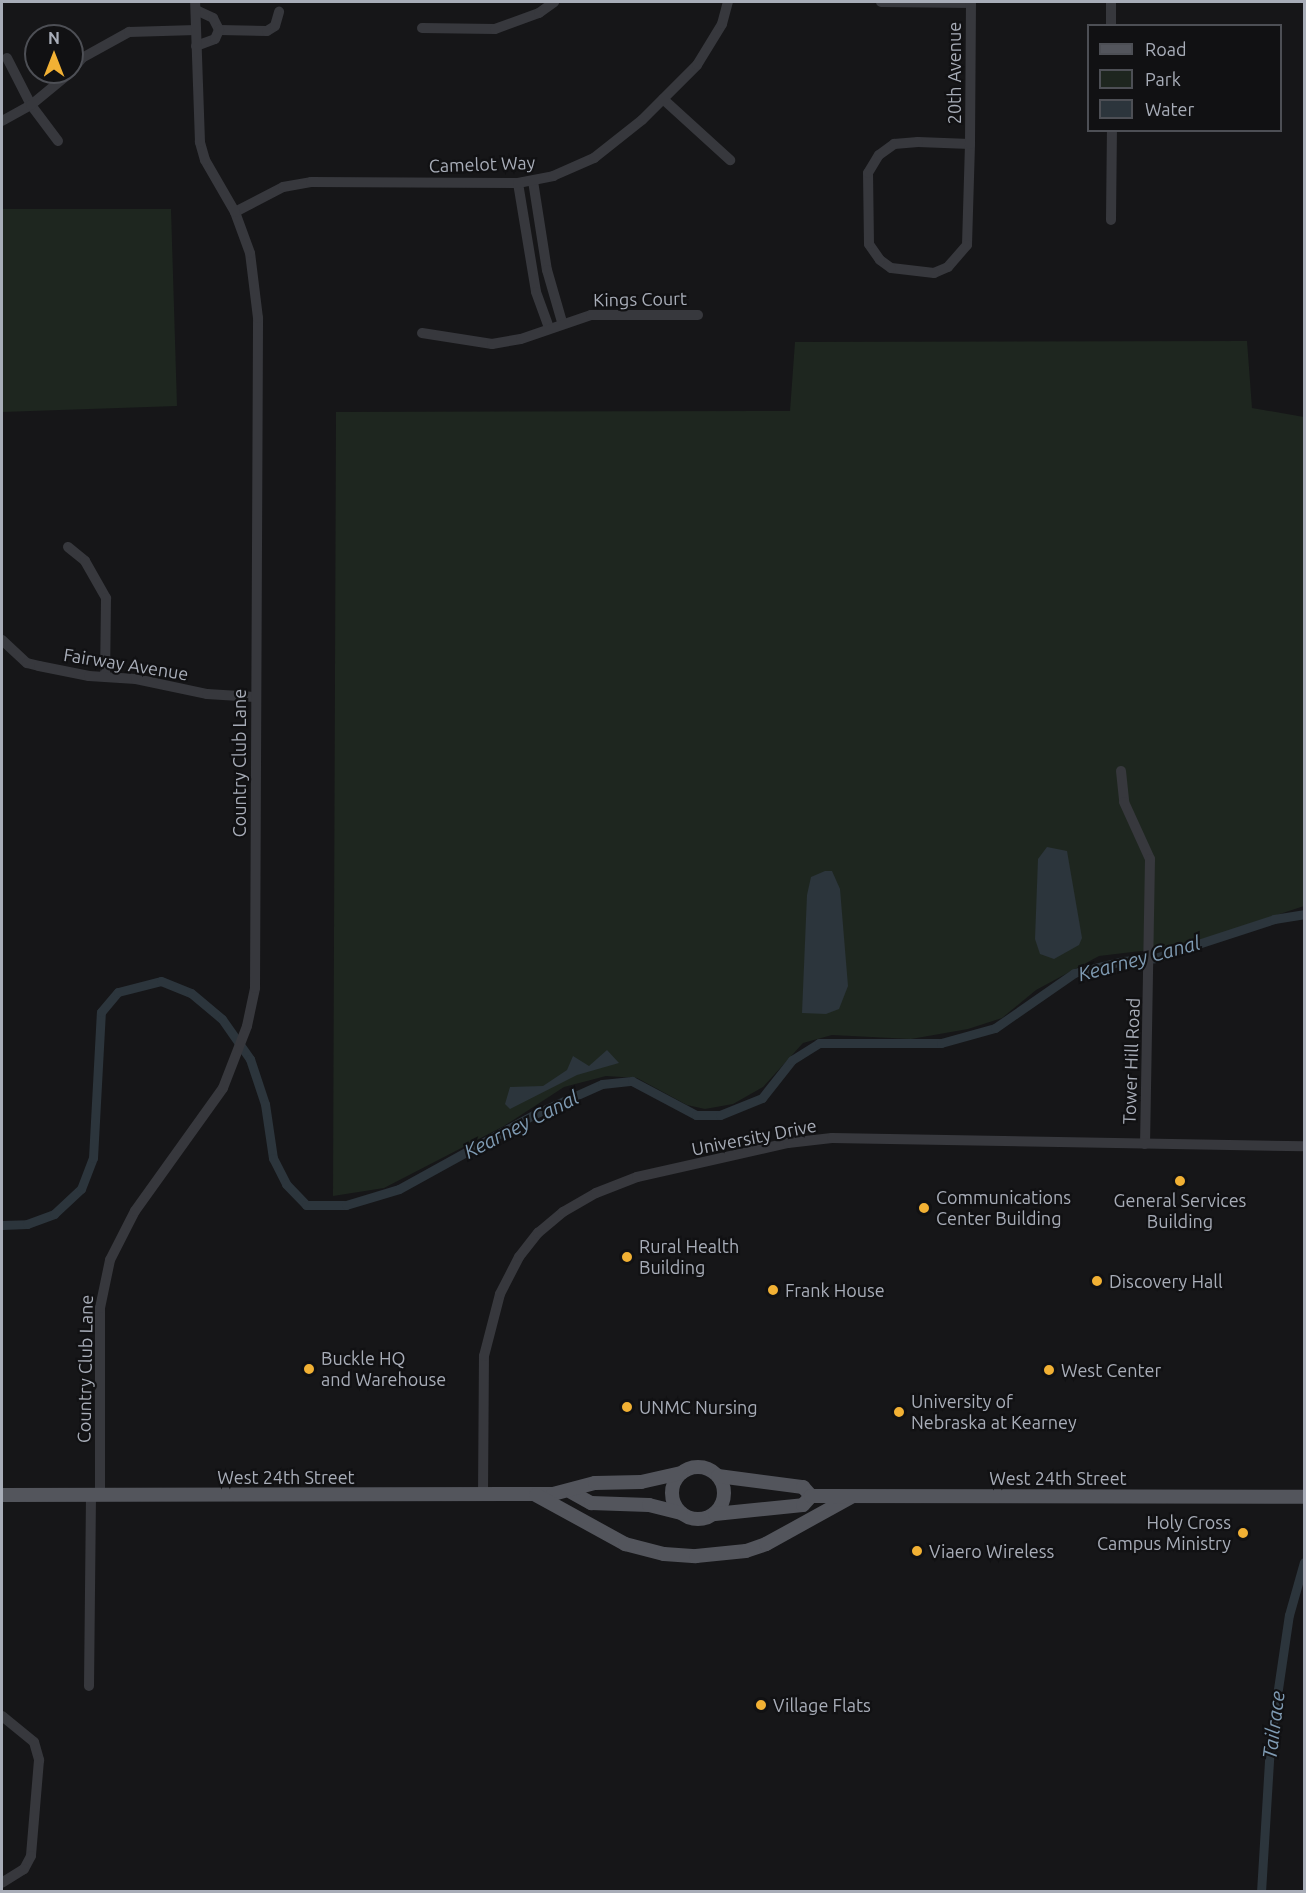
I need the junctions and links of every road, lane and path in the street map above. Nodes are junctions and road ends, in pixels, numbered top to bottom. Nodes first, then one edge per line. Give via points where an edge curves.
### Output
1 (554, 2) edge
2 (728, 2) edge
3 (881, 2) edge
4 (971, 2) edge
5 (1111, 2) edge
6 (195, 6) edge
7 (279, 12) dead end
8 (1111, 24) edge
9 (422, 28) dead end
10 (196, 30) junction
11 (219, 30) junction
12 (196, 46) junction
13 (84, 57) edge
14 (7, 58) dead end
15 (56, 84) edge
16 (663, 99) junction
17 (31, 105) junction
18 (2, 121) edge
19 (1112, 132) edge
20 (57, 141) dead end
21 (970, 144) junction
22 (730, 160) dead end
23 (533, 182) junction
24 (518, 183) junction
25 (235, 212) junction
26 (1111, 220) dead end
27 (698, 315) dead end
28 (562, 322) junction
29 (549, 327) junction
30 (422, 333) dead end
31 (68, 547) dead end
32 (2, 640) edge
33 (105, 676) junction
34 (255, 697) junction
35 (1121, 771) dead end
36 (1145, 1143) junction
37 (1305, 1146) edge
38 (681, 1473) junction
39 (718, 1476) junction
40 (571, 1492) junction
41 (2, 1495) edge
42 (95, 1495) junction
43 (536, 1495) junction
44 (483, 1496) junction
45 (811, 1496) junction
46 (852, 1496) junction
47 (1305, 1497) edge
48 (681, 1513) junction
49 (715, 1514) junction
50 (89, 1686) dead end
51 (2, 1716) edge
52 (2, 1883) edge

1 - 9 street via 539,14 495,29
2 - 16 street, Camelot Way via 722,24 697,65
3 - 4 street
4 - 21 street, 20th Avenue
5 - 8 street
6 - 10 street, Country Club Lane
6 - 11 street via 213,18
7 - 11 street via 275,26 267,31
10 - 12 street, Country Club Lane
10 - 13 street via 129,32
11 - 12 street via 215,39
12 - 25 street, Country Club Lane via 204,160
14 - 17 street
15 - 17 street
16 - 22 street
16 - 23 street, Camelot Way via 594,158
17 - 18 street
17 - 20 street
19 - 26 street
21 - 21 street, 20th Avenue via 894,144 879,155 868,173 869,244 880,260 906,273 934,273 948,267 967,245
23 - 24 street, Camelot Way
23 - 28 street via 547,270
24 - 25 street, Camelot Way via 311,182 283,188
24 - 29 street via 536,292
25 - 34 street, Country Club Lane via 250,253 258,318
27 - 28 street, Kings Court via 617,312
28 - 29 street, Kings Court
29 - 30 street, Kings Court via 520,339 492,344
31 - 33 street via 85,561 106,598
32 - 33 street, Fairway Avenue via 27,663
33 - 34 street, Fairway Avenue via 207,694
34 - 42 street, Country Club Lane via 255,988 247,1026 223,1088 135,1211 110,1260 100,1308
35 - 36 street, Tower Hill Road via 1124,802 1150,859
36 - 37 street, University Drive
36 - 44 street, University Drive via 832,1138 788,1143 637,1177 596,1193 563,1212 538,1233 500,1294 484,1356
38 - 39 main road via 702,1467
38 - 40 main road, West 24th Street via 640,1482 595,1483
38 - 48 main road via 672,1493
39 - 45 main road, West 24th Street via 803,1487
39 - 49 main road via 725,1493
40 - 43 main road, West 24th Street
40 - 48 main road, West 24th Street via 591,1503 649,1505
41 - 42 main road, West 24th Street
42 - 44 main road, West 24th Street
42 - 50 street, Country Club Lane
43 - 44 main road, West 24th Street
43 - 46 main road via 625,1544 664,1554 696,1556 746,1551 766,1544
45 - 46 main road, West 24th Street
45 - 49 main road, West 24th Street via 803,1505
46 - 47 main road, West 24th Street
48 - 49 main road via 697,1518
51 - 52 street via 34,1742 39,1760 39,1788 32,1856 24,1869

